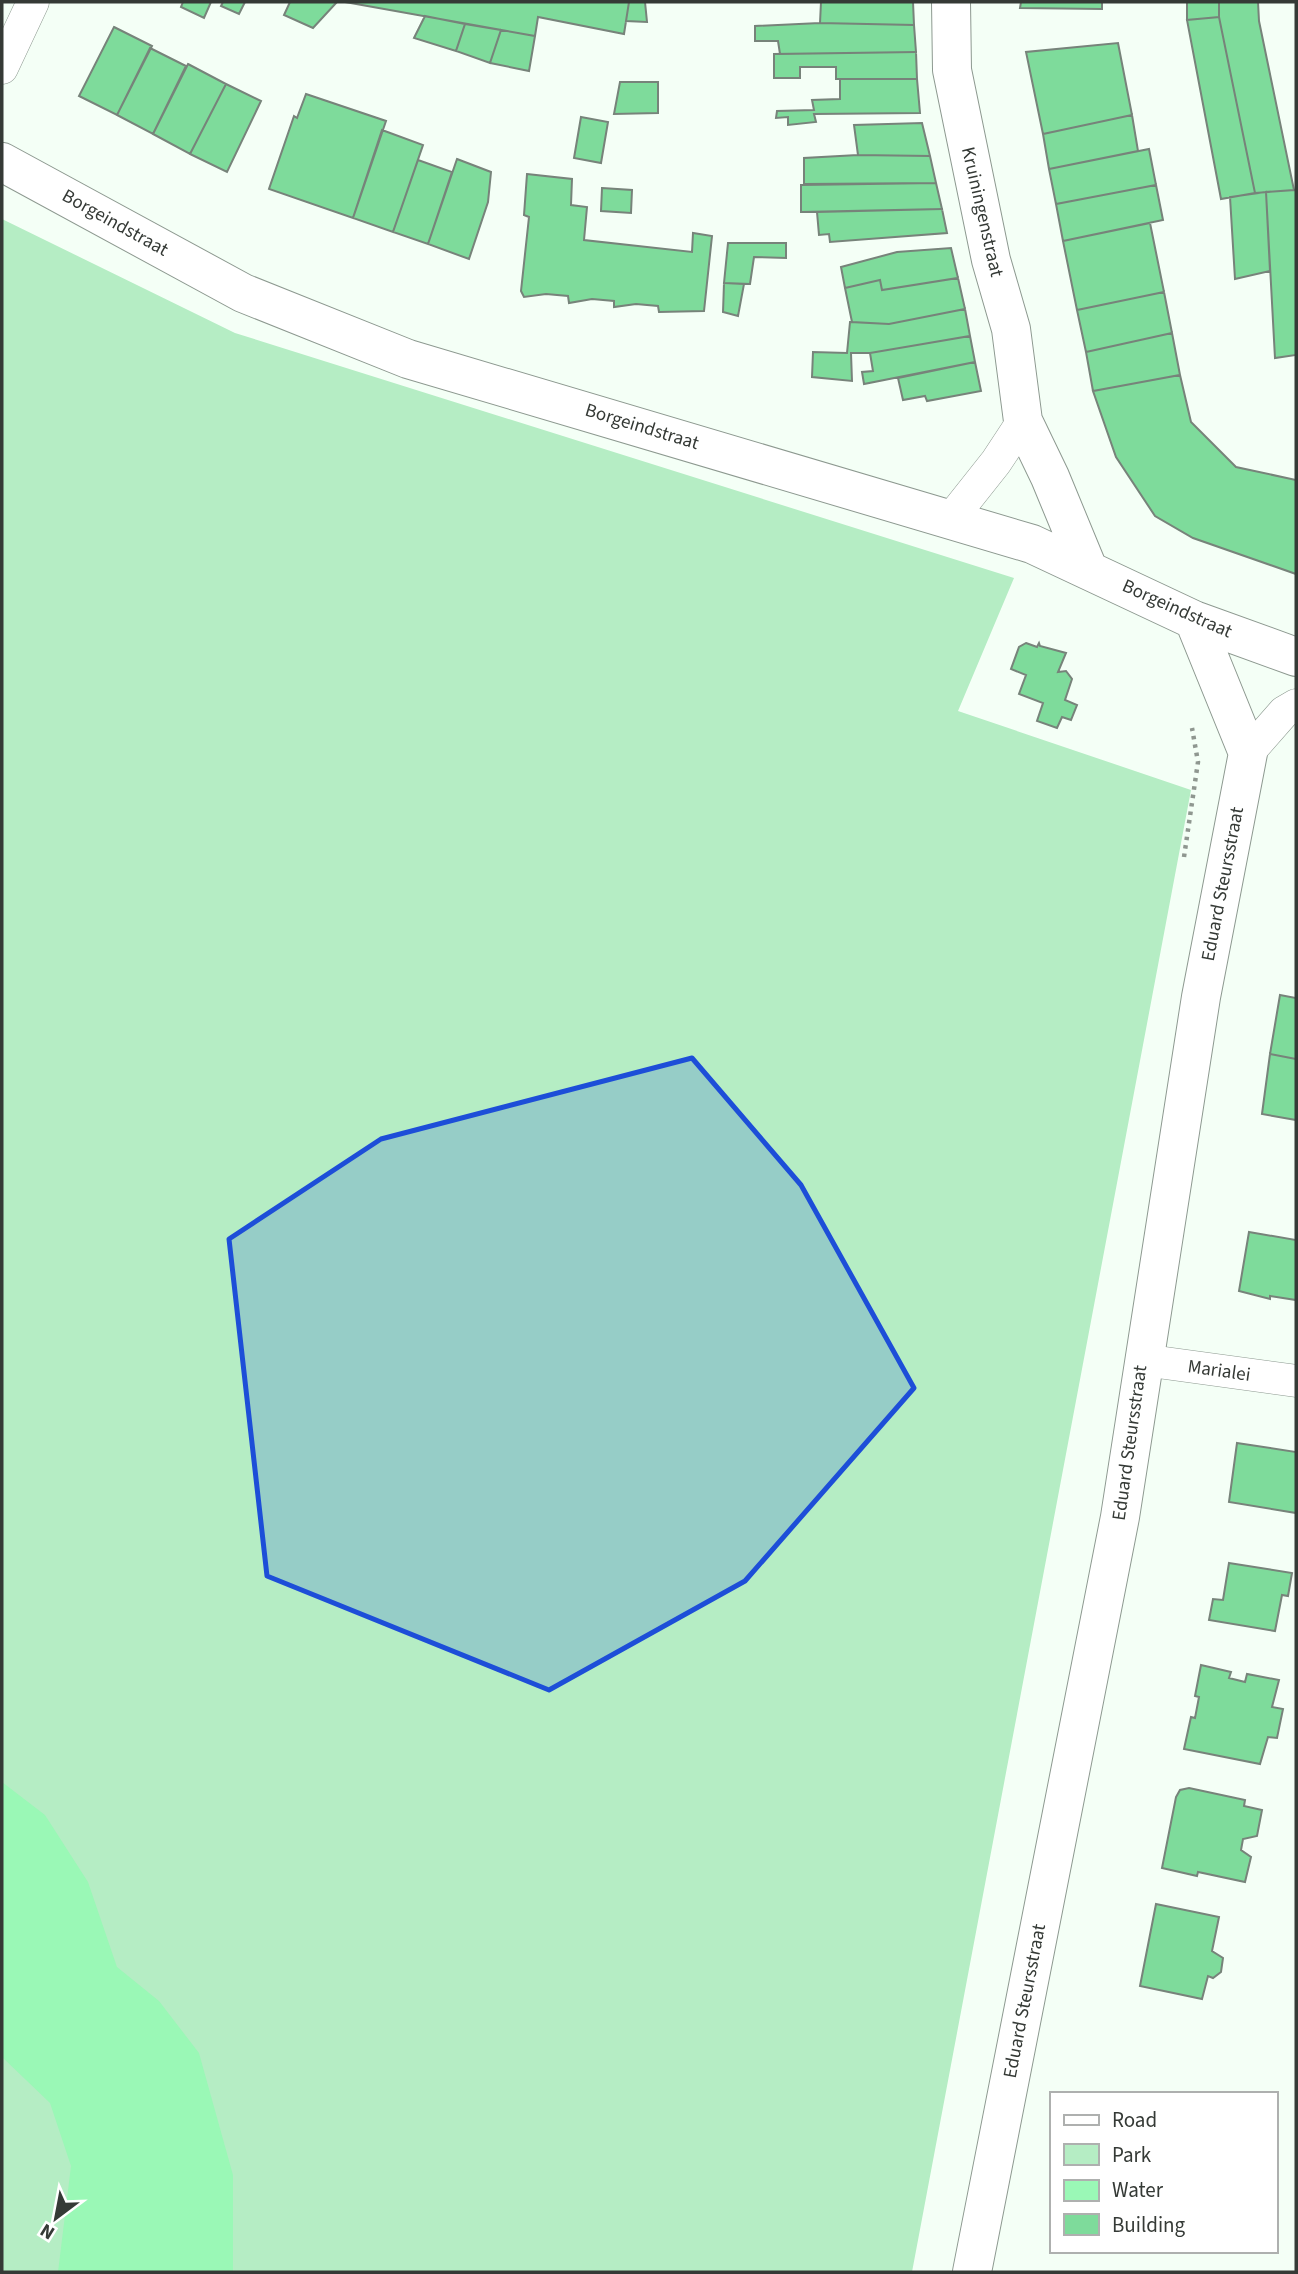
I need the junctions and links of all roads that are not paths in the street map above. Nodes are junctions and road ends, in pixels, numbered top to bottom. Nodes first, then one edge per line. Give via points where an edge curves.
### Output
1 (33, 2) edge
2 (951, 2) edge
3 (2, 68) edge
4 (2, 162) edge
5 (1023, 421) junction
6 (950, 520) junction
7 (1088, 569) junction
8 (1194, 620) junction
9 (1296, 657) edge
10 (1296, 705) edge
11 (1248, 754) junction
12 (1143, 1360) junction
13 (1296, 1381) edge
14 (972, 2272) edge

1 - 3 street
2 - 5 street, Kruiningenstraat via 952,70 988,247 1011,329
4 - 6 street, Borgeindstraat via 243,293 408,359
5 - 6 street
5 - 7 street, Kruiningenstraat
6 - 7 street, Borgeindstraat via 1032,544
7 - 8 street, Borgeindstraat
8 - 9 street, Borgeindstraat
8 - 11 street
10 - 11 street via 1284,712
11 - 12 street, Eduard Steursstraat via 1200,997
12 - 13 street, Marialei
12 - 14 street, Eduard Steursstraat via 1120,1517

